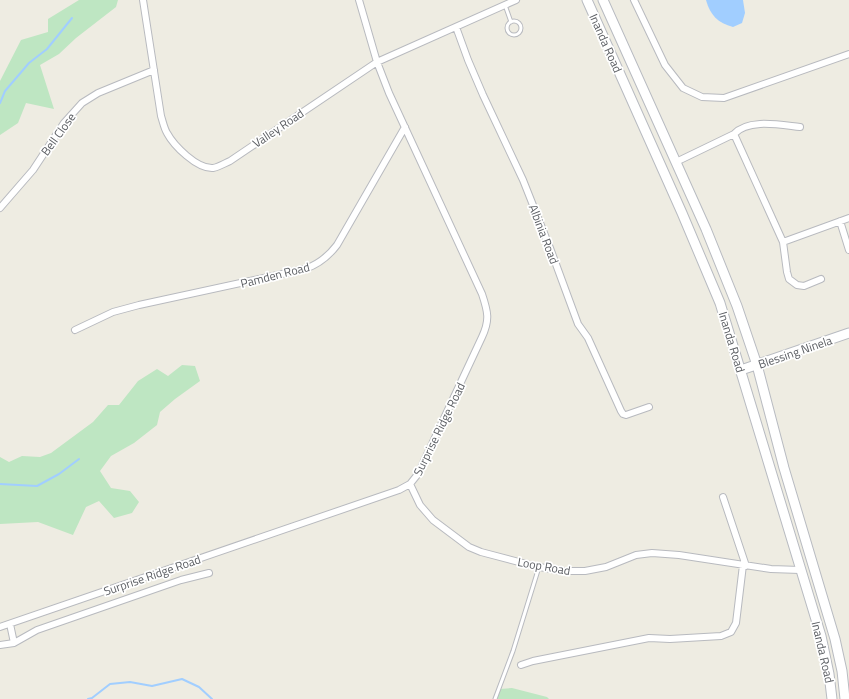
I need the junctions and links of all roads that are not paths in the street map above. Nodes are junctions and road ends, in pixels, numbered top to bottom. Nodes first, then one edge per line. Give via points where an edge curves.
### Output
1 (143, 0) edge
2 (359, 0) edge
3 (516, 0) edge
4 (587, 0) edge
5 (603, 0) edge
6 (634, 0) edge
7 (505, 5) junction
8 (511, 22) junction
9 (456, 27) junction
10 (849, 54) edge
11 (377, 62) junction
12 (154, 70) junction
13 (405, 127) junction
14 (800, 127) dead end
15 (734, 134) junction
16 (676, 162) junction
17 (0, 208) edge
18 (849, 218) edge
19 (840, 221) junction
20 (783, 242) junction
21 (849, 250) edge
22 (726, 276) junction
23 (820, 279) dead end
24 (714, 288) junction
25 (75, 330) dead end
26 (849, 334) edge
27 (757, 365) junction
28 (741, 370) junction
29 (649, 407) dead end
30 (784, 468) junction
31 (410, 484) junction
32 (723, 497) dead end
33 (780, 502) junction
34 (745, 566) junction
35 (539, 567) junction
36 (800, 570) junction
37 (209, 573) dead end
38 (10, 624) junction
39 (0, 627) edge
40 (14, 643) junction
41 (0, 645) edge
42 (521, 665) dead end
43 (494, 699) edge
44 (832, 699) edge
45 (845, 699) edge

1 - 12 street, Valley Road
2 - 11 street, Surprise Ridge Road
3 - 7 street, Valley Road
4 - 24 main road, Inanda Road
5 - 16 main road, Inanda Road
6 - 10 street via 665,65 683,88 702,97 724,98
7 - 8 lane
7 - 9 street, Valley Road
8 - 8 lane via 520,26 515,35 508,32 508,25
9 - 11 street, Valley Road
9 - 29 street, Albinia Road via 480,88 523,180 578,324 588,338 621,411 626,415
11 - 12 street, Valley Road via 230,161 212,168 192,160 167,133 161,116
11 - 13 street, Surprise Ridge Road
12 - 17 street, Bell Close via 98,93 82,103 64,123 33,170
13 - 25 street, Pamden Road via 337,245 319,263 113,312
13 - 31 street, Surprise Ridge Road via 482,294 488,315 478,348 424,463
14 - 15 street via 758,124 745,126
15 - 16 street
15 - 20 street
16 - 22 main road, Inanda Road
18 - 19 street
19 - 20 street
19 - 21 street
20 - 23 street via 791,282 804,286
22 - 24 main road
22 - 27 main road, Inanda Road
24 - 28 main road, Inanda Road
26 - 27 main road, Blessing Ninela
27 - 28 main road, Blessing Ninela
27 - 30 main road, Inanda Road
28 - 33 main road, Inanda Road
30 - 33 main road via 783,478 788,498
30 - 45 main road, Inanda Road via 835,639
31 - 35 street, Loop Road via 423,510 469,547
31 - 38 street, Surprise Ridge Road via 399,490
32 - 34 street
33 - 36 main road, Inanda Road
34 - 35 street, Loop Road via 652,553 636,555 606,567 590,570 562,571
34 - 36 street, Loop Road
34 - 42 street via 736,623 727,634 714,637 645,639
35 - 43 lane via 513,651
36 - 44 main road, Inanda Road via 821,636 830,674
37 - 40 street via 181,580 37,630
38 - 39 street, Surprise Ridge Road
38 - 40 street
40 - 41 street

